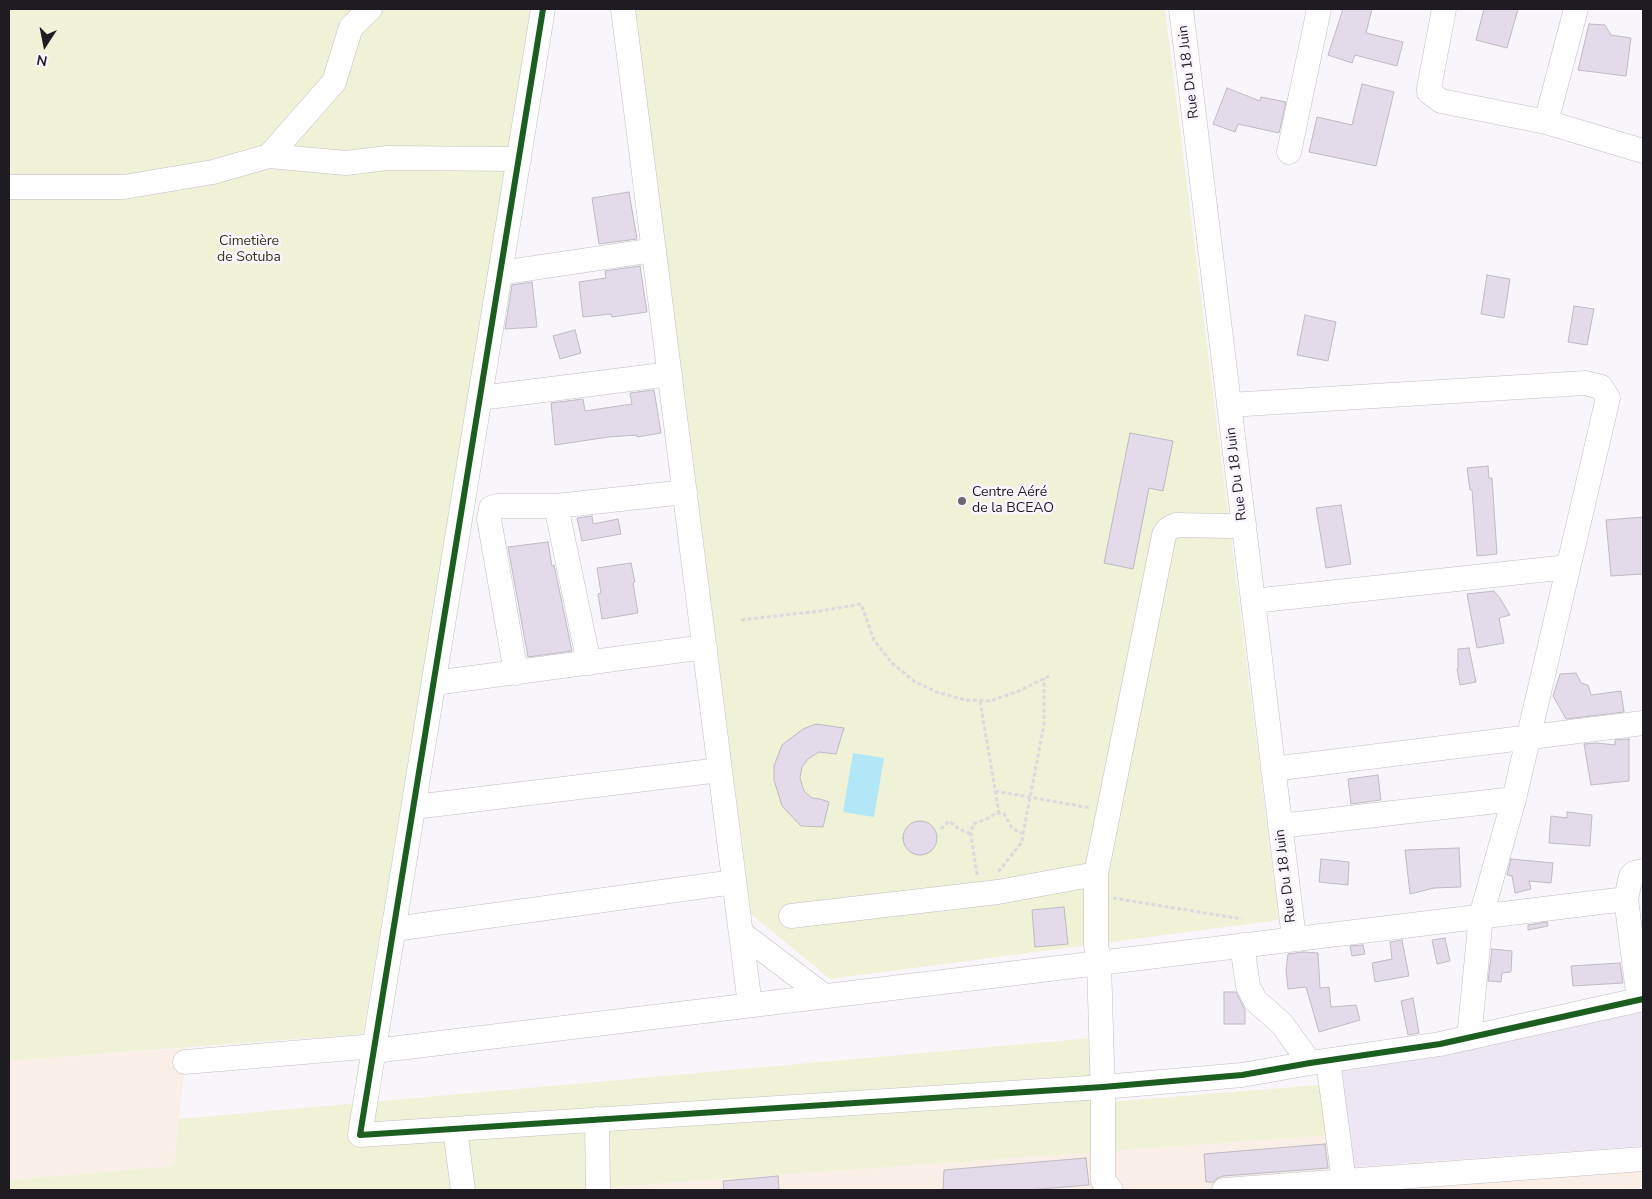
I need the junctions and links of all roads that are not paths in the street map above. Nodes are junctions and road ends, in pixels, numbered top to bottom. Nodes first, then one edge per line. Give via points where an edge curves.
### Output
1 (370, 9) edge
2 (624, 9) edge
3 (1181, 9) edge
4 (1319, 9) edge
5 (1444, 9) edge
6 (1576, 9) edge
7 (550, 10) edge
8 (1546, 122) junction
9 (1643, 151) edge
10 (1289, 152) dead end
11 (269, 156) junction
12 (519, 159) junction
13 (9, 188) edge
14 (654, 250) junction
15 (500, 273) junction
16 (670, 374) junction
17 (480, 398) junction
18 (1229, 405) junction
19 (685, 492) junction
20 (556, 506) junction
21 (1244, 524) junction
22 (1568, 567) junction
23 (1253, 601) junction
24 (705, 648) junction
25 (589, 663) junction
26 (516, 673) junction
27 (434, 683) junction
28 (1643, 723) edge
29 (1529, 737) junction
30 (1273, 768) junction
31 (720, 770) junction
32 (1514, 799) junction
33 (414, 806) junction
34 (1280, 826) junction
35 (1643, 871) edge
36 (734, 882) junction
37 (1096, 885) junction
38 (1626, 899) junction
39 (791, 916) dead end
40 (1481, 916) junction
41 (394, 930) junction
42 (741, 933) junction
43 (1294, 938) junction
44 (1242, 945) junction
45 (1099, 962) junction
46 (824, 996) junction
47 (1641, 999) edge
48 (750, 1005) junction
49 (1469, 1038) junction
50 (374, 1048) junction
51 (186, 1062) dead end
52 (1319, 1062) junction
53 (1103, 1088) junction
54 (597, 1120) junction
55 (455, 1128) junction
56 (1643, 1159) edge
57 (1344, 1182) junction
58 (463, 1190) edge
59 (598, 1190) edge
60 (1111, 1190) edge
61 (1224, 1190) edge

1 - 11 street via 351,27 334,82
2 - 14 street
3 - 18 street, Rue Du 18 Juin
4 - 10 street
5 - 8 street via 1429,92 1441,101
6 - 8 street
7 - 12 street
8 - 9 street
11 - 12 street via 346,163 387,158
11 - 13 street via 214,172 124,187
12 - 15 street
14 - 15 street
14 - 16 street
15 - 17 street
16 - 17 street
16 - 19 street
17 - 27 street
18 - 21 street, Rue Du 18 Juin
18 - 22 street via 1585,383 1601,387 1608,398
19 - 20 street
19 - 24 street
20 - 25 street
20 - 26 street via 491,508 489,519
21 - 23 street, Rue Du 18 Juin
21 - 37 street via 1176,525 1164,535
22 - 23 street
22 - 29 street
23 - 30 street, Rue Du 18 Juin
24 - 25 street
24 - 31 street
25 - 26 street
26 - 27 street
27 - 33 street
28 - 29 street
29 - 30 street
29 - 32 street
30 - 34 street, Rue Du 18 Juin
31 - 33 street
31 - 36 street
32 - 34 street
32 - 40 street
33 - 41 street
34 - 43 street, Rue Du 18 Juin
35 - 38 street via 1631,876
36 - 41 street
36 - 42 street
37 - 39 street via 980,893
37 - 45 street
38 - 40 street
38 - 47 street
40 - 43 street
40 - 49 street
41 - 50 street
42 - 46 street
42 - 48 street
43 - 44 street
44 - 45 street
44 - 52 street via 1248,986 1255,1000
45 - 46 street
45 - 53 street
46 - 48 street
47 - 49 street
48 - 50 street
49 - 52 street
50 - 51 street
50 - 55 street via 360,1134
52 - 53 street via 1242,1075
52 - 57 street
53 - 54 street
53 - 60 street via 1103,1181
54 - 55 street
54 - 59 street
55 - 58 street
56 - 57 street
57 - 61 street

